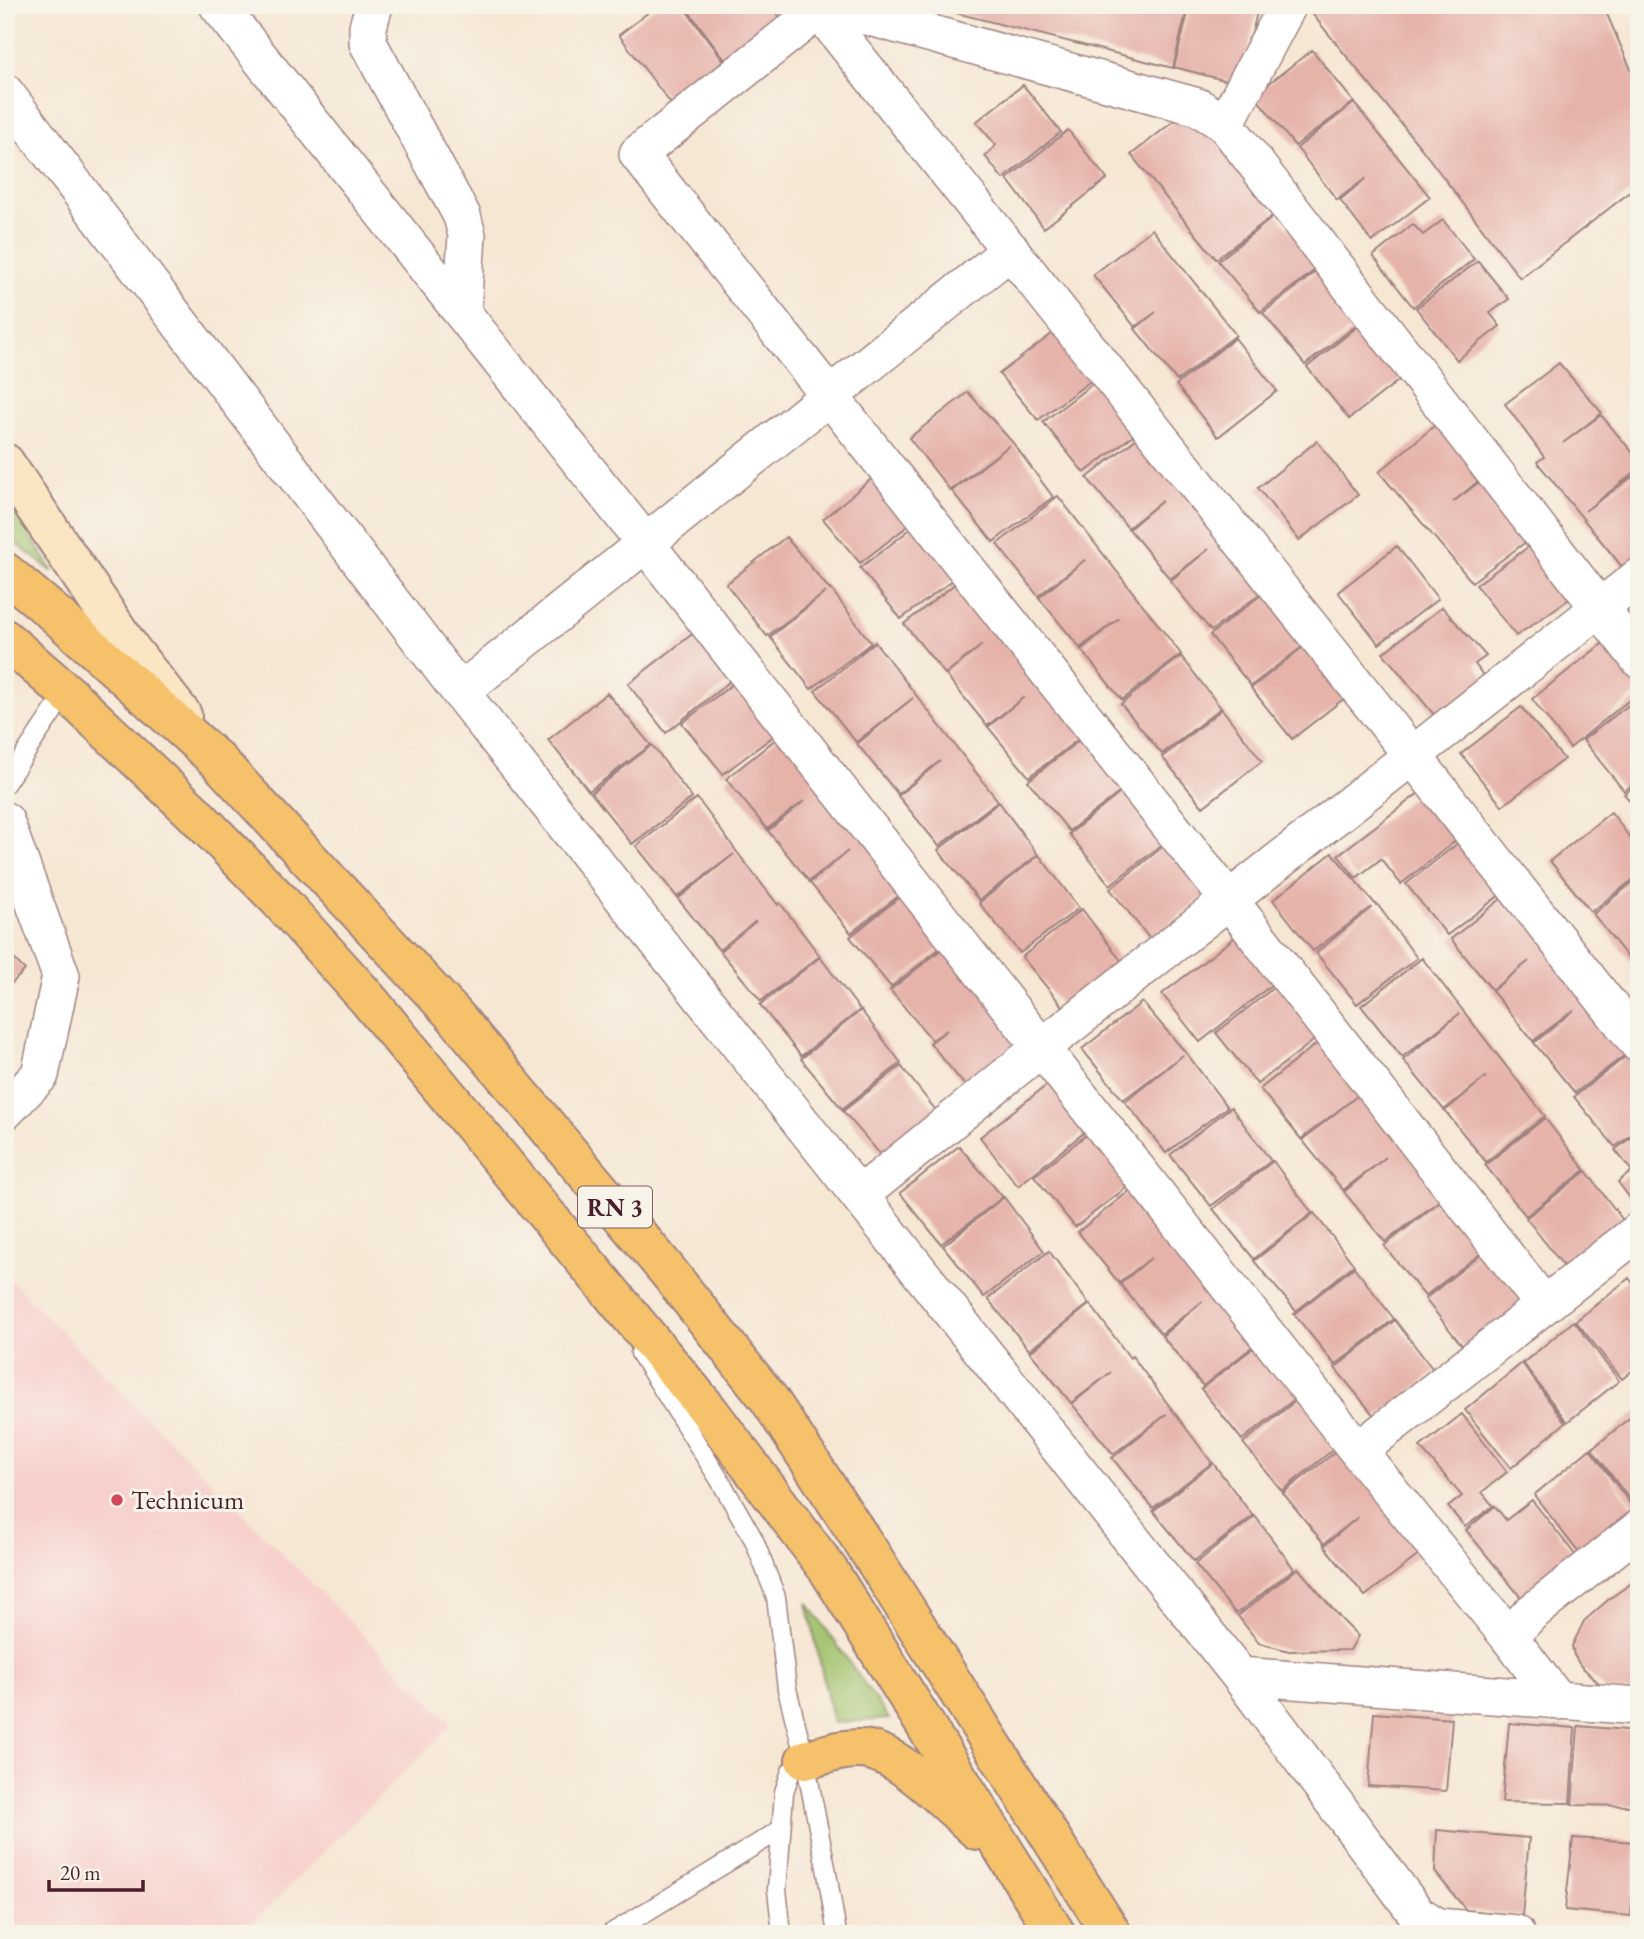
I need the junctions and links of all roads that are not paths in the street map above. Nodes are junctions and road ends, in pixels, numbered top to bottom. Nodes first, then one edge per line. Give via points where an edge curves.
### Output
1 (218, 5) edge
2 (374, 5) edge
3 (1288, 5) edge
4 (819, 10) junction
5 (5, 93) edge
6 (1226, 124) junction
7 (1011, 250) junction
8 (461, 312) junction
9 (830, 397) junction
10 (5, 463) edge
11 (646, 544) junction
12 (5, 572) edge
13 (1639, 577) edge
14 (1599, 608) junction
15 (5, 639) edge
16 (1639, 659) edge
17 (66, 692) junction
18 (460, 692) junction
19 (1412, 755) junction
20 (218, 761) junction
21 (5, 783) edge
22 (5, 821) edge
23 (1229, 900) junction
24 (1639, 1044) edge
25 (1041, 1048) junction
26 (5, 1111) edge
27 (860, 1195) junction
28 (1639, 1231) edge
29 (569, 1241) junction
30 (1544, 1305) junction
31 (1358, 1451) junction
32 (1639, 1529) edge
33 (1509, 1637) junction
34 (1240, 1676) junction
35 (1558, 1701) junction
36 (1639, 1706) edge
37 (805, 1760) junction
38 (780, 1830) junction
39 (1006, 1856) junction
40 (610, 1934) edge
41 (782, 1934) edge
42 (837, 1934) edge
43 (1056, 1934) edge
44 (1112, 1934) edge
45 (1516, 1934) edge

1 - 8 street
2 - 8 street via 368,43 463,216 467,235
3 - 6 street
4 - 6 street via 837,8 1198,107
4 - 7 street
4 - 9 street via 638,154
5 - 18 street
6 - 14 street
7 - 9 street
7 - 19 street
8 - 11 street
9 - 11 street
9 - 23 street
10 - 20 main road via 131,650
11 - 18 street
11 - 25 street
12 - 20 highway, RN 3
13 - 14 street
14 - 16 street
14 - 19 street
15 - 17 highway, RN 3
17 - 21 lane
17 - 29 highway, RN 3 via 279,900 367,998
18 - 27 street
19 - 23 street
19 - 24 street
20 - 44 highway, RN 3 via 455,1016 769,1399
22 - 26 street via 61,976 40,1075
23 - 25 street
23 - 30 street
25 - 27 street
25 - 31 street
27 - 34 street
28 - 30 street
29 - 37 lane via 754,1540 776,1597 786,1689
29 - 39 highway, RN 3 via 709,1411 829,1571
30 - 31 street
31 - 33 street
32 - 33 street via 1530,1614
33 - 35 street
34 - 35 street
34 - 45 street via 1417,1914 1438,1927
35 - 36 street
37 - 38 lane via 791,1771
37 - 39 highway via 843,1750 868,1750 891,1759
37 - 42 lane
38 - 40 lane
38 - 41 lane via 777,1890
39 - 43 highway, RN 3

